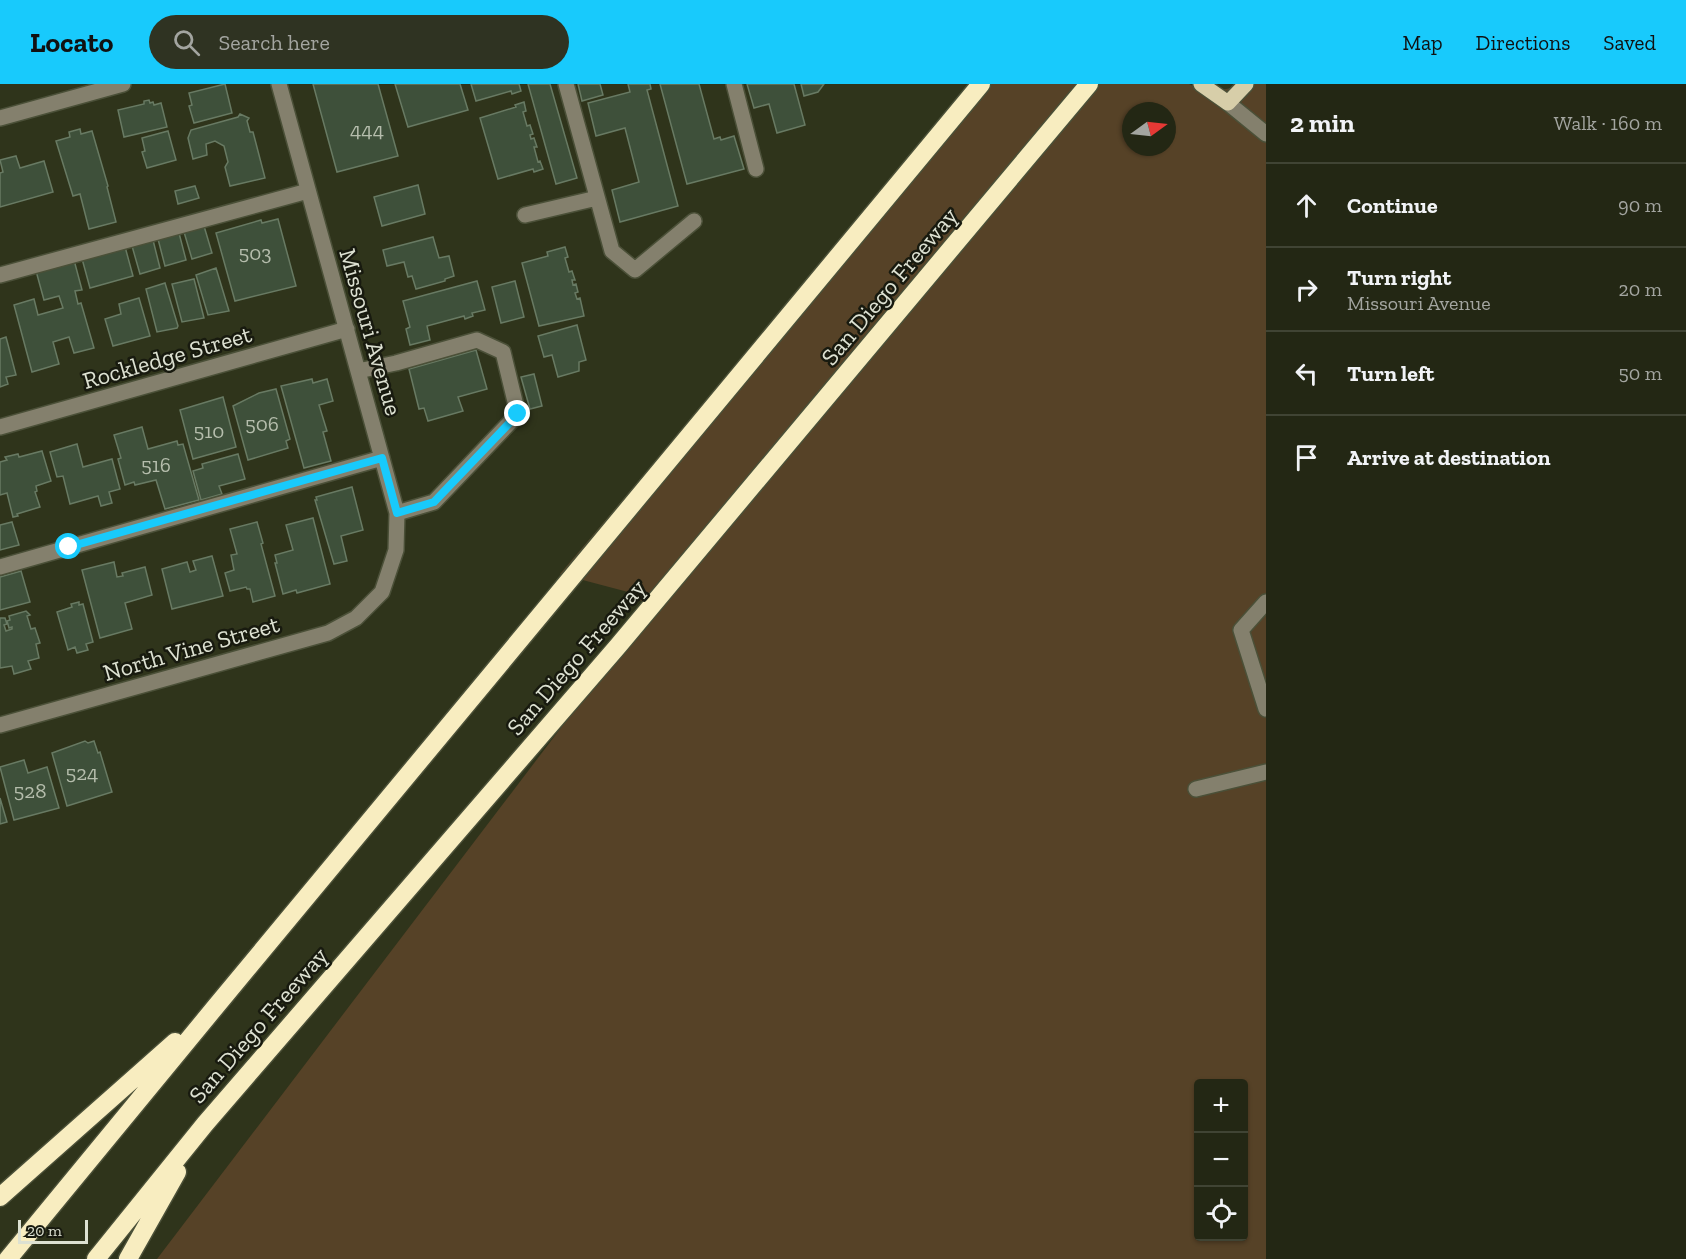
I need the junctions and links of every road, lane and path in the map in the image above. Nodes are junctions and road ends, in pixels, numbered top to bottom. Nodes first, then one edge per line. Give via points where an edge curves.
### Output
1 (123, 84) edge
2 (279, 84) edge
3 (566, 84) edge
4 (734, 84) edge
5 (981, 84) edge
6 (1089, 84) edge
7 (1201, 84) edge
8 (1246, 84) edge
9 (1228, 103) junction
10 (0, 118) edge
11 (1266, 134) edge
12 (756, 169) dead end
13 (308, 191) junction
14 (597, 198) junction
15 (525, 215) dead end
16 (694, 220) dead end
17 (0, 275) edge
18 (347, 329) junction
19 (358, 371) junction
20 (0, 427) edge
21 (382, 458) junction
22 (397, 513) junction
23 (0, 567) edge
24 (382, 592) joint
25 (1266, 602) edge
26 (1266, 709) edge
27 (0, 725) edge
28 (1266, 772) edge
29 (1196, 789) dead end
30 (217, 1005) junction
31 (205, 1124) junction
32 (0, 1197) edge
33 (8, 1259) edge
34 (96, 1259) edge
35 (128, 1259) edge

1 - 10 street
2 - 13 street, Missouri Avenue
3 - 14 street
4 - 12 street
5 - 30 highway, San Diego Freeway
6 - 31 highway, San Diego Freeway via 618,646
7 - 9 main road
8 - 9 main road
9 - 11 street
13 - 17 street
13 - 18 street, Missouri Avenue
14 - 15 street
14 - 16 street via 612,251 635,270
18 - 19 street, Missouri Avenue
18 - 20 street, Rockledge Street
19 - 21 street, Missouri Avenue
19 - 22 street via 477,340 503,352 518,414 434,502
21 - 22 street, Missouri Avenue
21 - 23 street
22 - 24 street, Missouri Avenue via 396,550
24 - 27 street, North Vine Street via 356,618 328,633
25 - 26 street via 1241,630
28 - 29 street
30 - 32 highway
30 - 33 highway, San Diego Freeway
31 - 34 highway, San Diego Freeway
31 - 35 highway

